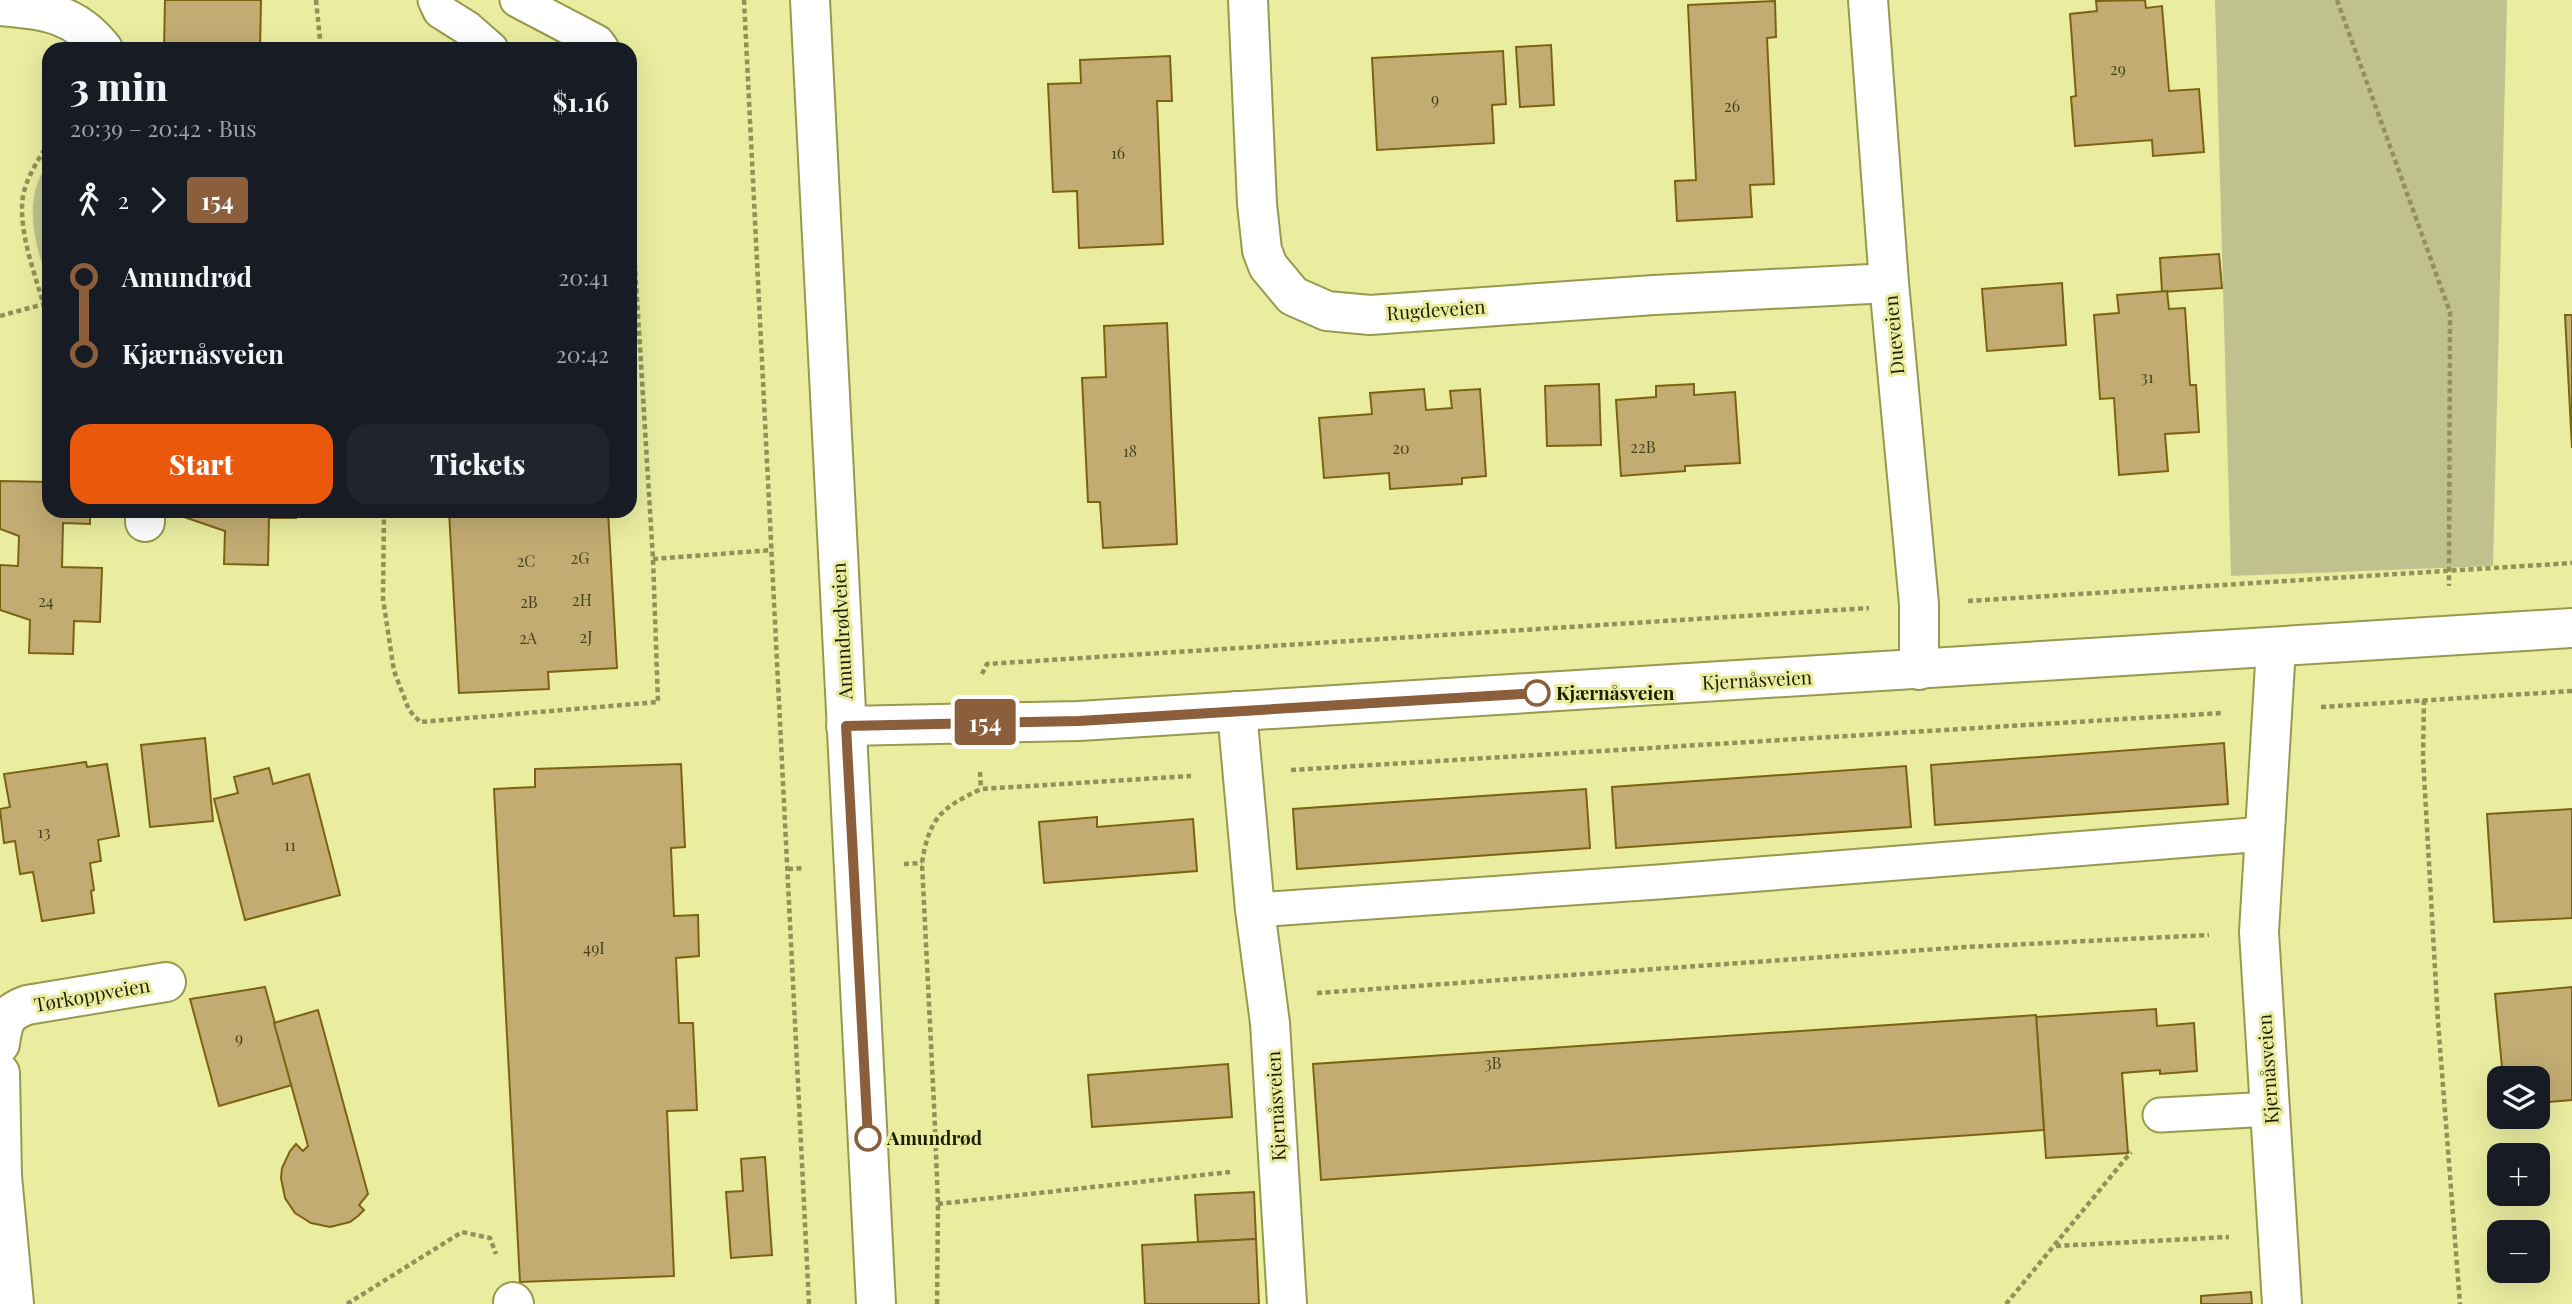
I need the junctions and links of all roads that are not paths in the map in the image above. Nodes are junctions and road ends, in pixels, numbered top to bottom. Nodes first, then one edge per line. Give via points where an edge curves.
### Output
1 (435, 0) edge
2 (517, 0) edge
3 (810, 0) edge
4 (1248, 0) edge
5 (1868, 0) edge
6 (0, 6) edge
7 (97, 42) edge
8 (483, 42) edge
9 (597, 42) edge
10 (1889, 283) junction
11 (2572, 628) edge
12 (2276, 647) junction
13 (1919, 670) junction
14 (1237, 711) junction
15 (846, 726) junction
16 (2264, 834) junction
17 (1255, 910) junction
18 (166, 982) dead end
19 (0, 1044) edge
20 (0, 1073) edge
21 (2271, 1109) junction
22 (2160, 1115) road end
23 (14, 1304) edge
24 (876, 1304) edge
25 (1286, 1304) edge
26 (2282, 1304) edge

1 - 8 lane via 440,11
2 - 9 lane
3 - 15 street, Amundrødveien
4 - 10 street, Rugdeveien via 1262,250 1293,296 1314,306 1370,315
5 - 10 street, Dueveien
6 - 7 street via 64,16
10 - 13 street, Dueveien via 1919,604
11 - 12 street, Kjernåsveien
12 - 13 street, Kjernåsveien
12 - 16 street, Kjernåsveien
13 - 14 street, Kjernåsveien
14 - 15 street, Kjernåsveien via 1079,721
14 - 17 street, Kjernåsveien
15 - 24 street, Amundrødveien
16 - 17 lane
16 - 21 street, Kjernåsveien via 2259,932
17 - 25 street, Kjernåsveien via 1270,1023
18 - 19 street, Tørkoppveien via 12,1010 2,1025
20 - 23 street via 2,1176
21 - 22 lane
21 - 26 street, Kjernåsveien

